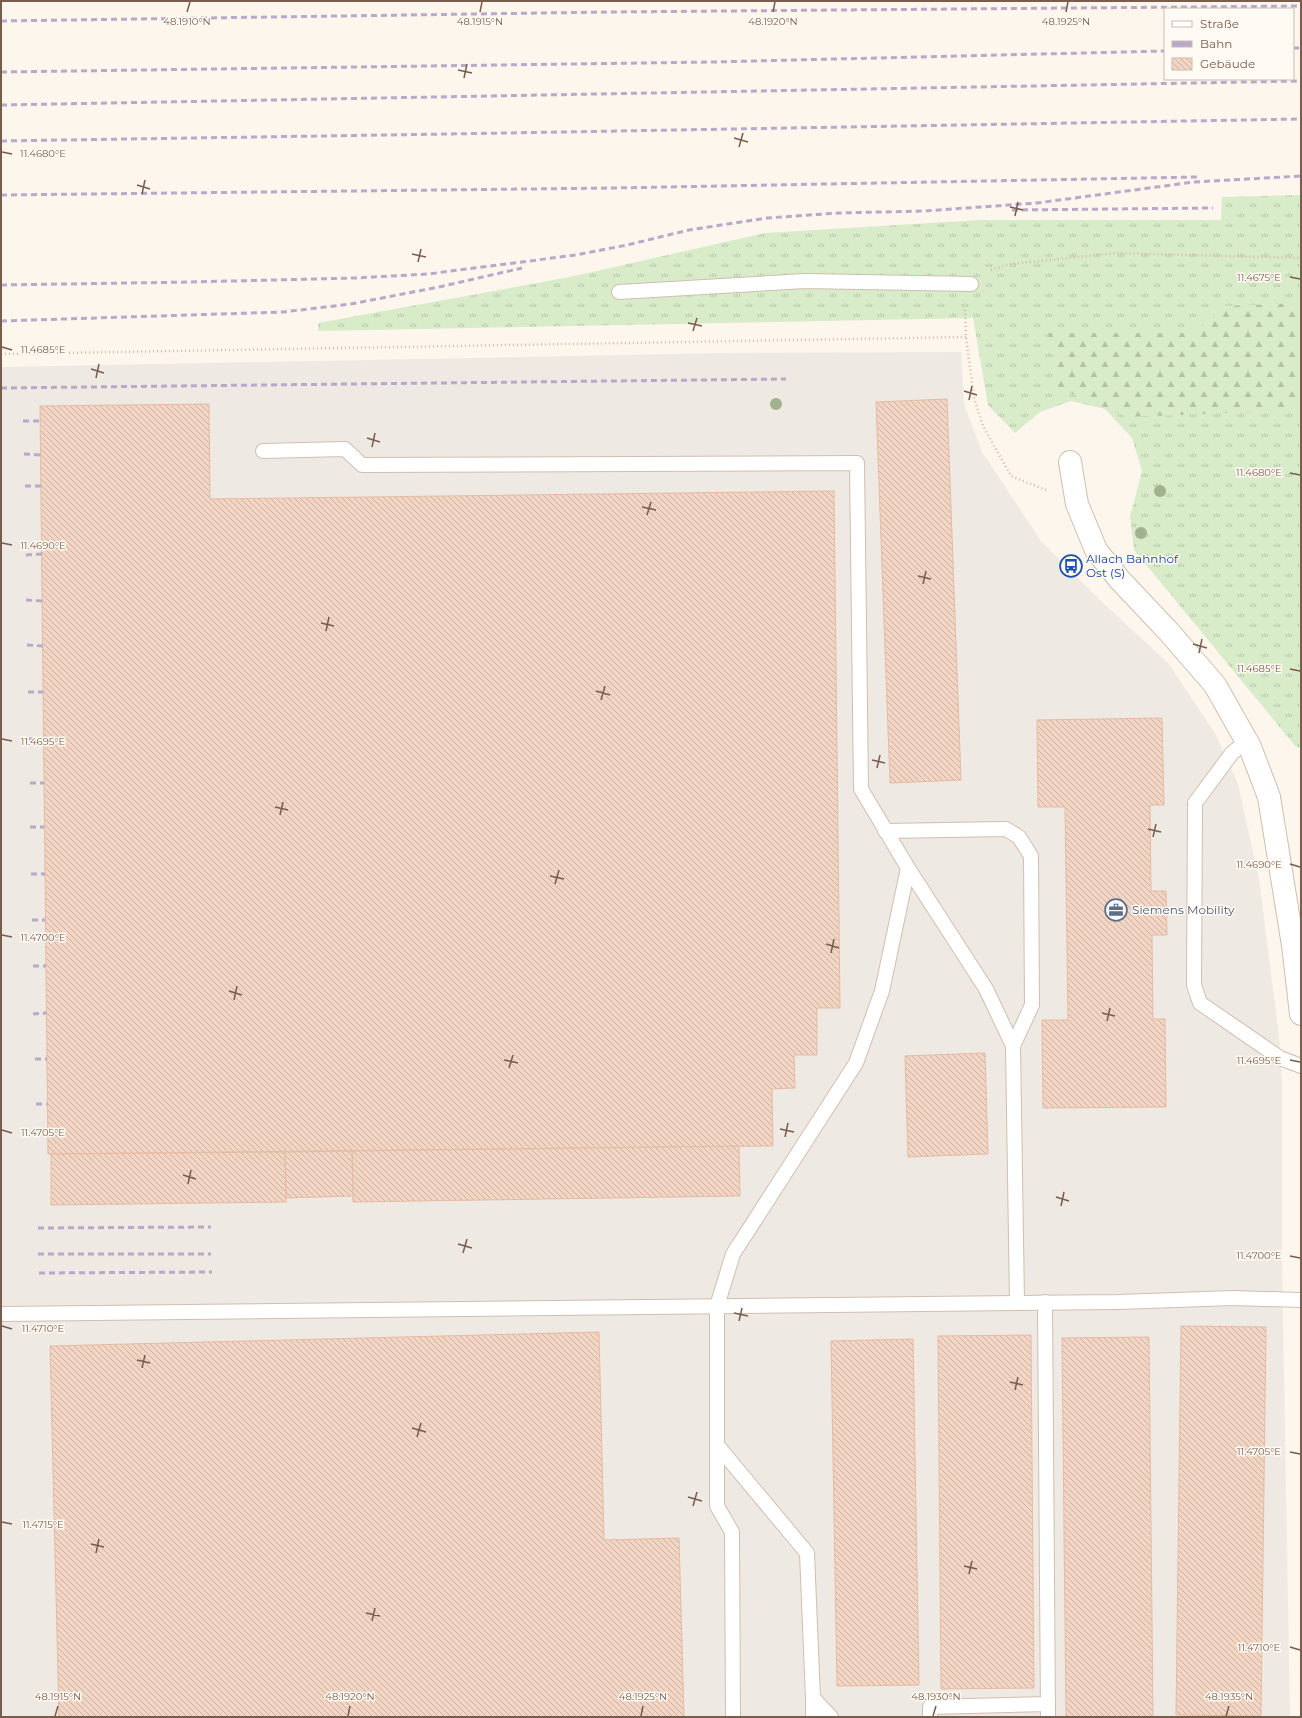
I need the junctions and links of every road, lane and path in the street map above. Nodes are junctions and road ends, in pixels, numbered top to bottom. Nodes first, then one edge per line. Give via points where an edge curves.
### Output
1 (1301, 258) edge
2 (971, 284) junction
3 (618, 292) dead end
4 (966, 337) junction
5 (1, 354) edge
6 (263, 451) dead end
7 (1070, 462) dead end
8 (1077, 504) junction
9 (1247, 741) junction
10 (885, 831) junction
11 (908, 868) junction
12 (1301, 1014) edge
13 (1013, 1046) junction
14 (1301, 1066) edge
15 (1301, 1300) edge
16 (1017, 1302) junction
17 (1046, 1302) junction
18 (717, 1306) junction
19 (1, 1314) edge
20 (717, 1445) junction
21 (813, 1698) junction
22 (1048, 1711) edge
23 (733, 1717) edge
24 (813, 1717) edge
25 (831, 1717) edge
26 (930, 1717) edge

1 - 2 path via 1117,253 1010,264 987,272
2 - 3 lane via 805,281
2 - 4 path via 965,304
4 - 5 path
4 - 8 path via 974,398 983,426 1011,476
6 - 10 lane via 345,449 362,465 857,463 861,789
7 - 8 street
8 - 9 street via 1096,550 1215,685
9 - 12 street via 1269,797 1293,945
9 - 14 lane via 1232,753 1194,803 1194,985 1200,1003 1280,1058
10 - 11 lane
10 - 13 lane via 1006,829 1019,837 1031,856 1032,1005
11 - 13 lane via 986,989
11 - 18 lane via 882,991 856,1063 732,1254
13 - 16 lane
15 - 17 lane via 1234,1298
16 - 17 lane
16 - 18 lane
17 - 22 lane
18 - 19 lane
18 - 20 lane
20 - 21 lane via 807,1553
20 - 23 lane via 717,1506 732,1532
21 - 24 lane
21 - 25 lane
22 - 26 lane via 930,1707

